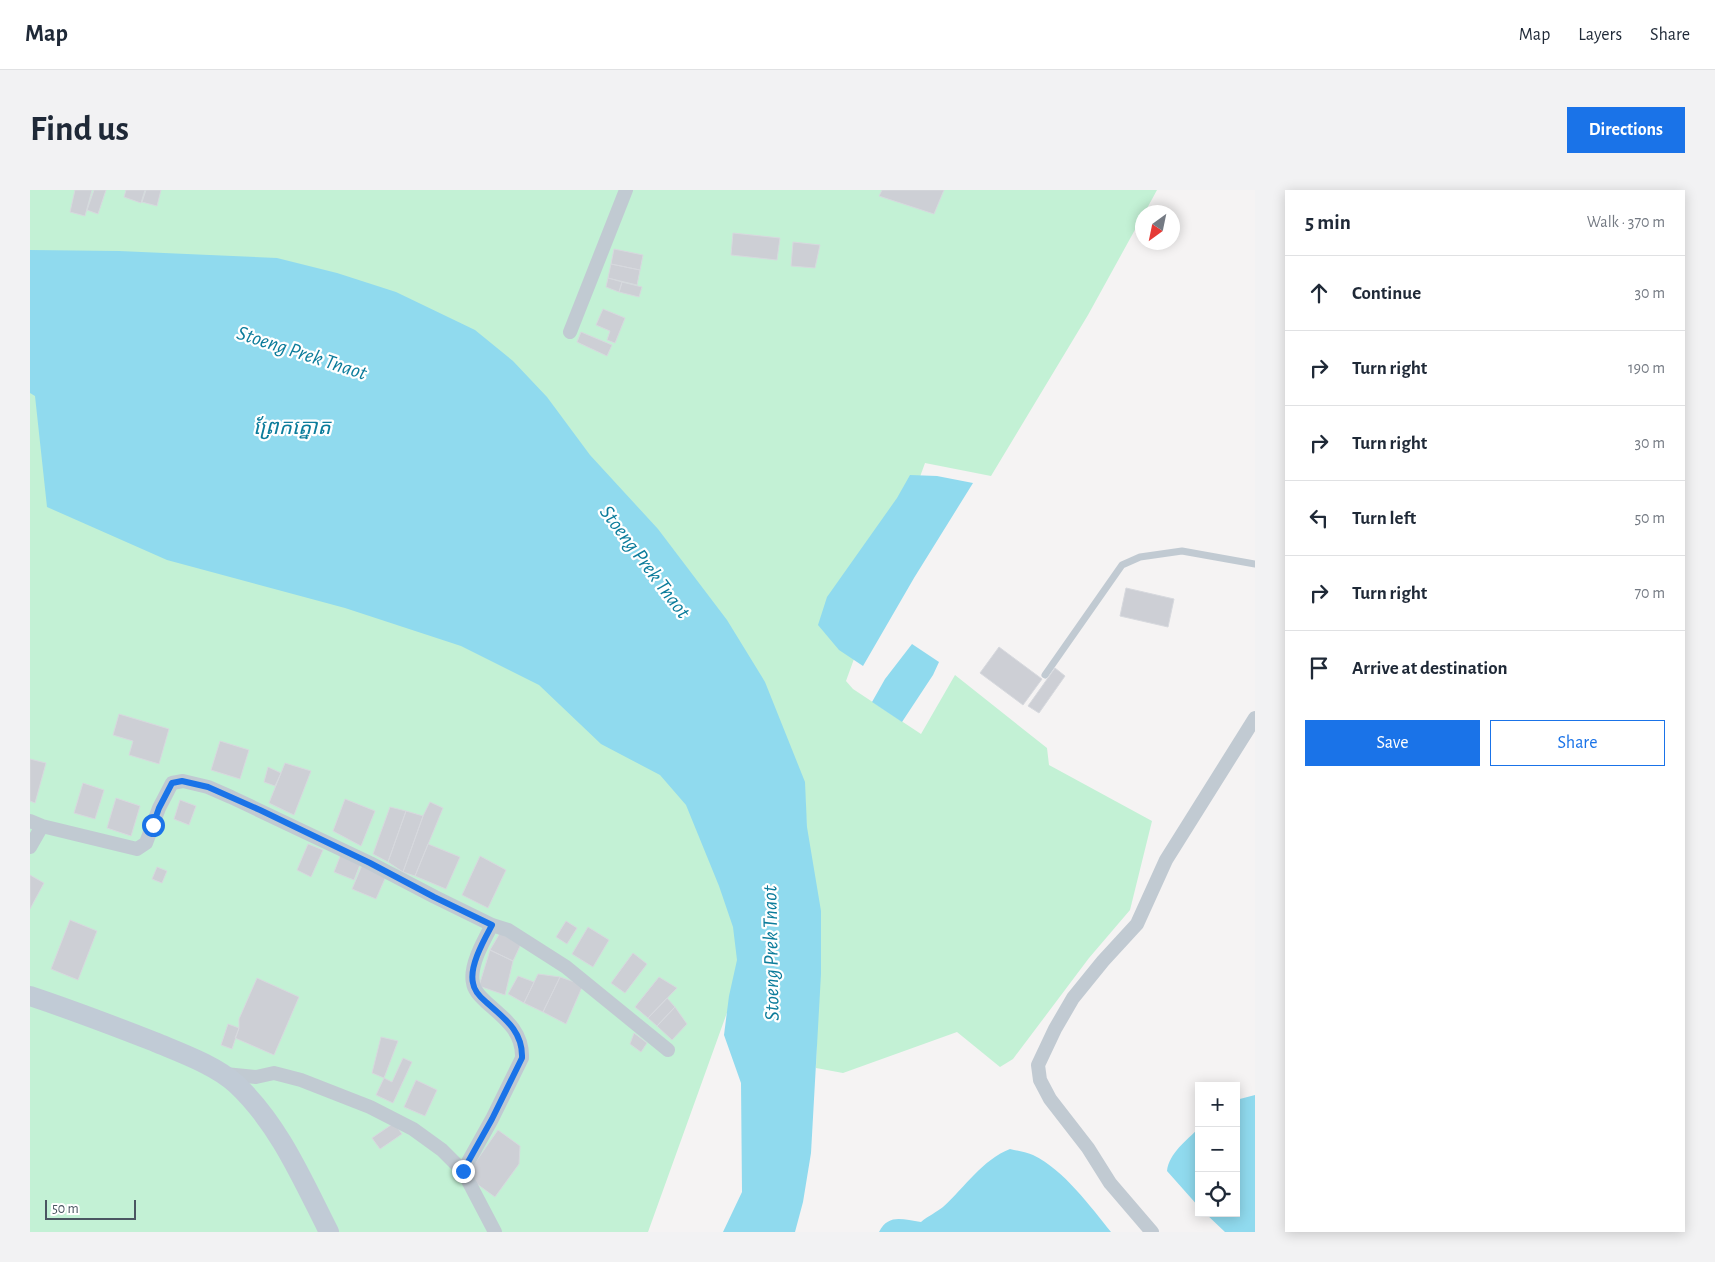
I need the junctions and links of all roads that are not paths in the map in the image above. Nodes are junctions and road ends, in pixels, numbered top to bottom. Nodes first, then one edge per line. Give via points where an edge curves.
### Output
1 (626, 190) edge
2 (570, 332) dead end
3 (1255, 564) edge
4 (1046, 675) dead end
5 (1255, 718) edge
6 (36, 824) edge
7 (30, 848) edge
8 (492, 925) junction
9 (30, 996) edge
10 (668, 1050) dead end
11 (222, 1074) junction
12 (463, 1171) junction
13 (329, 1232) edge
14 (494, 1232) edge
15 (1152, 1232) edge

1 - 2 street
3 - 4 lane via 1182,551 1140,557 1122,565
5 - 15 street via 1166,860 1137,924 1073,998 1038,1065 1040,1080 1050,1099 1110,1183
6 - 7 street
6 - 8 street via 137,849 146,843 172,783 182,781 208,787 260,810
8 - 10 street via 508,930 566,967
8 - 12 street via 477,957 472,983 477,993 514,1028 520,1039 522,1058
9 - 11 main road via 190,1056
11 - 12 street via 256,1077 274,1073 370,1107 413,1129 442,1150
11 - 13 main road via 236,1084 264,1115 290,1156
12 - 14 street

